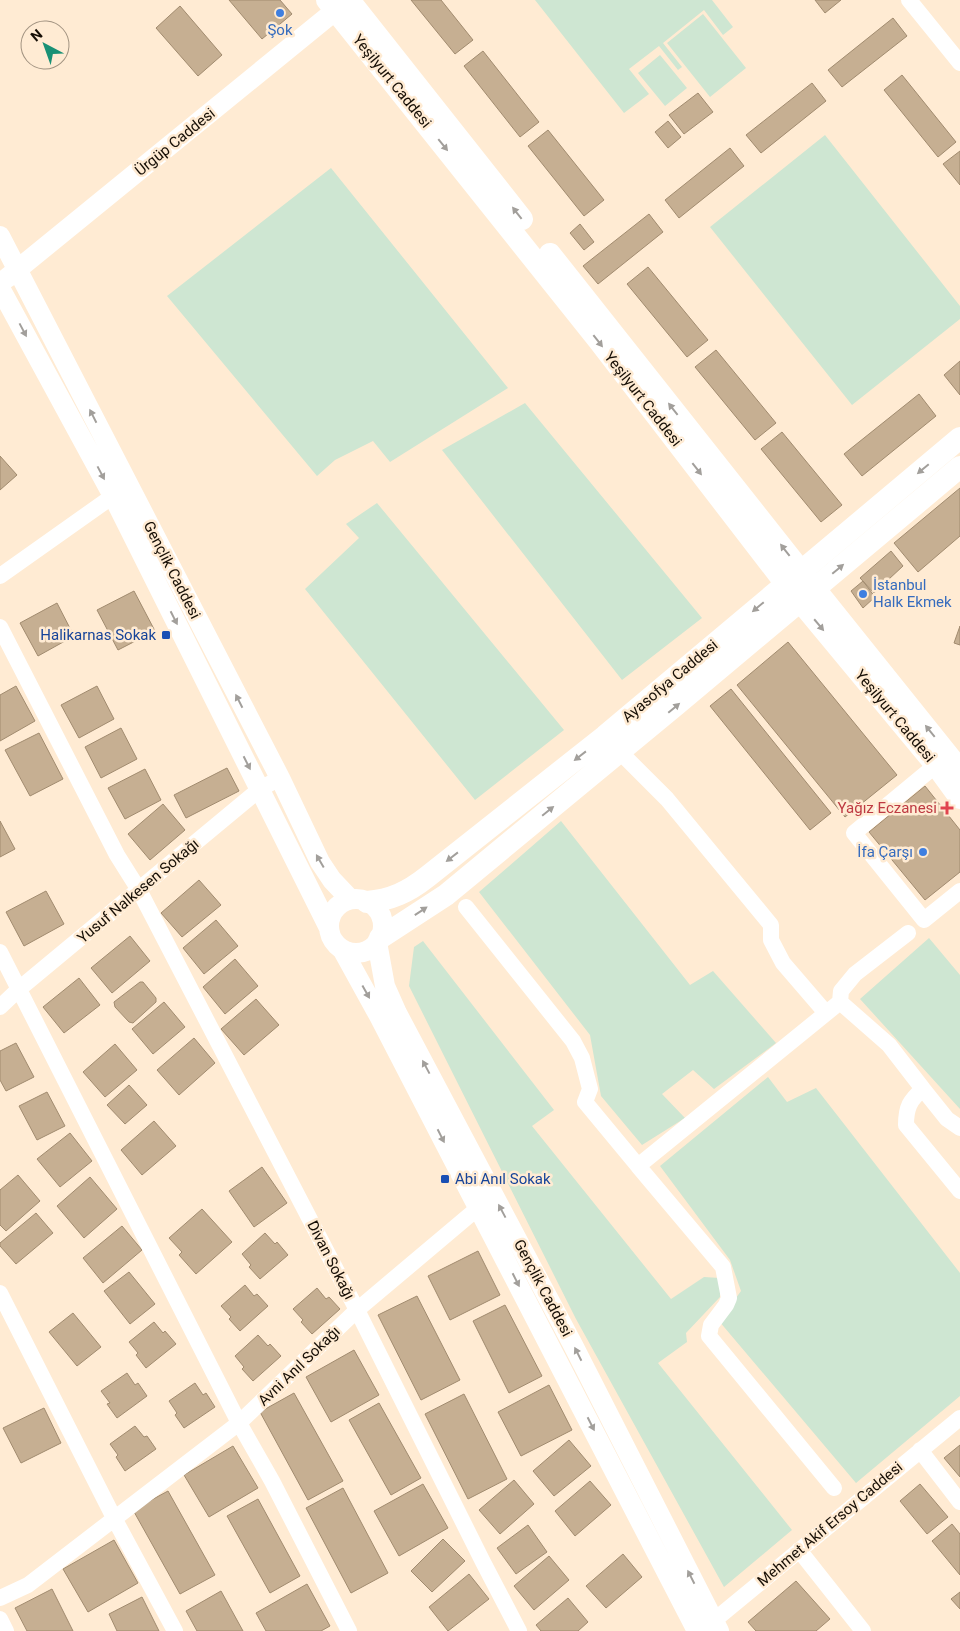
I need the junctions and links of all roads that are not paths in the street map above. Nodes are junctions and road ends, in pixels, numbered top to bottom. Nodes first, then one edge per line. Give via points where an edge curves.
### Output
1 (912, 1) edge
2 (342, 2) edge
3 (960, 63) edge
4 (0, 236) edge
5 (17, 270) junction
6 (0, 286) edge
7 (960, 438) edge
8 (960, 467) edge
9 (113, 496) junction
10 (0, 576) edge
11 (793, 577) junction
12 (807, 595) junction
13 (0, 627) edge
14 (612, 744) junction
15 (948, 763) edge
16 (280, 778) junction
17 (260, 789) junction
18 (960, 798) edge
19 (140, 890) junction
20 (960, 891) edge
21 (358, 900) junction
22 (466, 908) dead end
23 (329, 928) junction
24 (908, 932) dead end
25 (378, 940) junction
26 (342, 949) junction
27 (0, 952) edge
28 (19, 989) junction
29 (840, 1002) junction
30 (0, 1007) edge
31 (826, 1013) junction
32 (923, 1089) junction
33 (960, 1128) edge
34 (638, 1166) junction
35 (960, 1191) edge
36 (478, 1208) junction
37 (0, 1292) edge
38 (357, 1310) junction
39 (960, 1418) edge
40 (240, 1423) junction
41 (920, 1450) junction
42 (834, 1488) dead end
43 (960, 1502) edge
44 (114, 1518) junction
45 (799, 1550) junction
46 (0, 1598) edge
47 (0, 1619) edge
48 (708, 1628) edge
49 (6, 1631) edge
50 (175, 1631) edge
51 (349, 1631) edge
52 (519, 1631) edge
53 (863, 1631) edge

1 - 3 street
2 - 5 street, Ürgüp Caddesi
2 - 11 main road, Yeşilyurt Caddesi
4 - 5 street, Gençlik Caddesi
5 - 6 street, Ürgüp Caddesi
16 -> 5 street, Gençlik Caddesi
6 -> 9 street, Gençlik Caddesi
7 -> 11 main road, Ayasofya Caddesi
12 -> 8 main road, Ayasofya Caddesi
9 - 10 street
9 -> 17 street, Gençlik Caddesi
11 - 12 main road, Yeşilyurt Caddesi
11 -> 14 main road, Ayasofya Caddesi
14 -> 12 main road, Ayasofya Caddesi
12 - 15 main road, Yeşilyurt Caddesi
13 - 19 street, Divan Sokağı via 116,854
14 -> 21 main road, Ayasofya Caddesi via 413,888 382,901
25 -> 14 main road, Ayasofya Caddesi via 446,894
14 - 31 street via 668,799 772,925 771,940 783,963
15 - 18 main road, Yeşilyurt Caddesi
15 - 20 street via 854,833 924,920
16 - 17 street, Yusuf Nalkesen Sokağı
21 -> 16 street, Gençlik Caddesi via 332,880 320,862
17 - 19 street, Yusuf Nalkesen Sokağı
17 - 23 street, Gençlik Caddesi
19 - 28 street, Yusuf Nalkesen Sokağı
19 - 38 street, Divan Sokağı
21 - 23 street via 341,904 334,910
21 - 25 street via 374,906 380,913 383,930
22 - 34 street via 573,1041 582,1058 590,1089 585,1102
23 - 26 street via 331,936
24 - 29 street via 855,974 842,991
25 - 26 street via 368,950 359,953
48 -> 25 street, Gençlik Caddesi via 573,1345 397,1012 385,986
26 -> 36 street, Gençlik Caddesi
27 - 28 street
28 - 30 street, Yusuf Nalkesen Sokağı
28 - 40 street
29 - 31 street
29 - 32 street via 890,1045
31 - 34 street
32 - 33 street via 947,1119
32 - 35 street via 912,1099 906,1113 906,1125
34 - 42 street via 723,1268 728,1298 711,1325 709,1336
36 - 38 street, Avni Anıl Sokağı
36 -> 48 street, Gençlik Caddesi
37 - 44 street
38 - 40 street, Avni Anıl Sokağı
38 - 52 street, Divan Sokağı
39 - 41 street, Mehmet Akif Ersoy Caddesi
40 - 44 street, Avni Anıl Sokağı
40 - 51 street
41 - 43 street
41 - 45 street, Mehmet Akif Ersoy Caddesi
44 - 46 street, Avni Anıl Sokağı via 28,1585
44 - 50 street
45 - 48 street, Mehmet Akif Ersoy Caddesi
45 - 53 street
47 - 49 street

